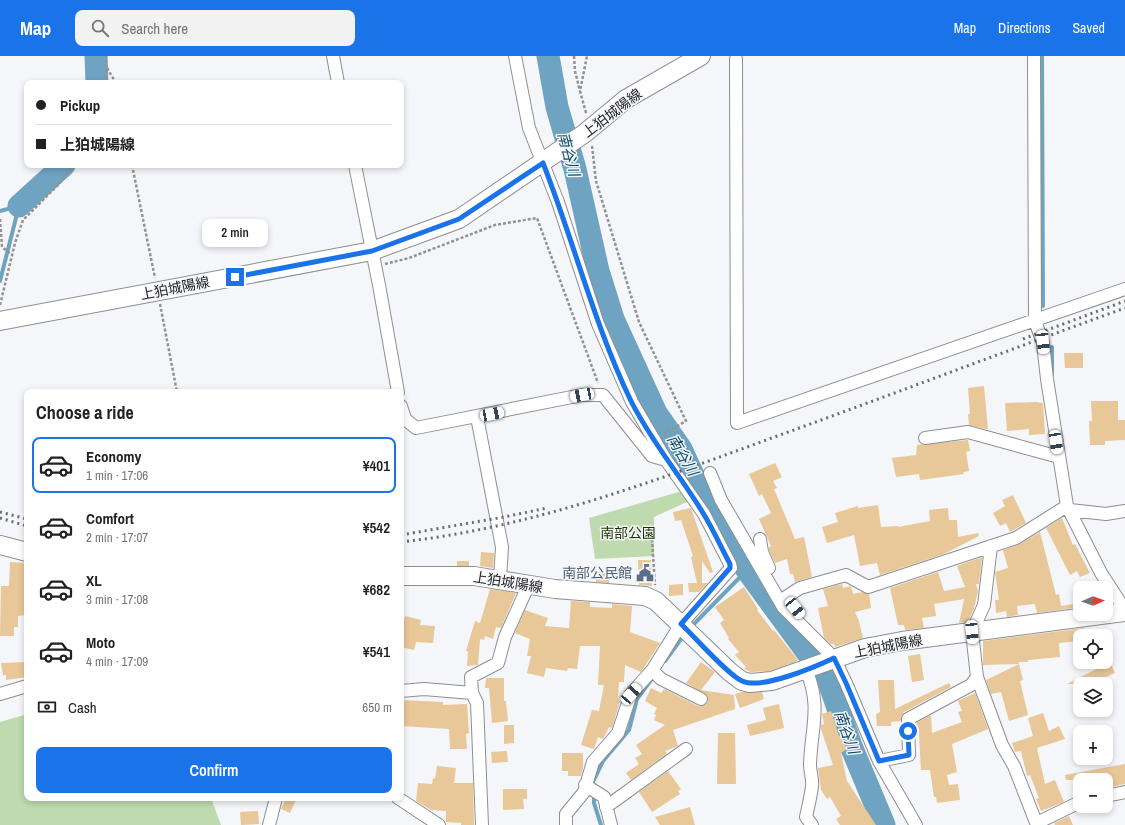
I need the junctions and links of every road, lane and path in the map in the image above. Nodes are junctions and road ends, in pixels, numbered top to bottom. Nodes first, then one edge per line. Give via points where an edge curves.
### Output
1 (106, 56) edge
2 (333, 56) edge
3 (514, 56) edge
4 (574, 56) edge
5 (587, 56) edge
6 (701, 56) edge
7 (1034, 56) edge
8 (736, 59) dead end
9 (107, 68) junction
10 (106, 80) edge
11 (114, 80) edge
12 (337, 80) edge
13 (580, 91) junction
14 (588, 131) junction
15 (548, 160) junction
16 (72, 168) edge
17 (356, 168) edge
18 (0, 219) edge
19 (12, 255) junction
20 (373, 259) junction
21 (1125, 289) edge
22 (0, 305) edge
23 (0, 321) edge
24 (1035, 321) junction
25 (397, 389) edge
26 (602, 395) junction
27 (404, 416) edge
28 (477, 417) junction
29 (925, 438) dead end
30 (654, 439) junction
31 (1059, 457) junction
32 (666, 460) junction
33 (710, 473) dead end
34 (1069, 508) junction
35 (1125, 511) edge
36 (652, 539) dead end
37 (760, 539) dead end
38 (0, 545) edge
39 (992, 546) junction
40 (24, 551) edge
41 (404, 576) edge
42 (500, 579) junction
43 (529, 584) junction
44 (786, 598) junction
45 (656, 601) junction
46 (1125, 611) edge
47 (681, 624) junction
48 (972, 632) junction
49 (820, 645) junction
50 (833, 659) junction
51 (808, 669) junction
52 (652, 670) junction
53 (977, 677) junction
54 (24, 687) edge
55 (404, 691) edge
56 (472, 693) junction
57 (0, 694) edge
58 (701, 699) dead end
59 (686, 749) dead end
60 (879, 761) junction
61 (585, 785) junction
62 (1125, 792) edge
63 (1113, 795) edge
64 (275, 801) edge
65 (403, 801) edge
66 (1073, 806) edge
67 (606, 807) junction
68 (1037, 824) edge
69 (269, 825) edge
70 (439, 825) edge
71 (482, 825) edge
72 (566, 825) edge
73 (611, 825) edge
74 (812, 825) edge
75 (916, 825) edge

1 - 9 path
2 - 12 street
3 - 15 street via 529,128
4 - 13 path
5 - 13 path
6 - 14 main road, 上狛城陽線 via 626,99
7 - 24 street
8 - 24 street via 736,423
9 - 10 path
9 - 11 path
13 - 14 path
14 - 15 main road, 上狛城陽線
14 - 30 path via 596,181 639,322 686,421
15 - 20 main road, 上狛城陽線 via 459,219
15 - 30 street via 558,202 598,324 632,402
16 - 19 path via 23,220
17 - 20 street
18 - 19 path via 2,247
19 - 22 path
20 - 23 main road, 上狛城陽線
20 - 25 street
20 - 26 path via 409,258 495,225 537,218
21 - 24 street
24 - 31 street via 1043,342
26 - 28 street via 582,395
26 - 32 street via 652,456
27 - 28 street via 416,428
28 - 42 street via 502,548
29 - 31 street via 968,432
30 - 32 street
31 - 34 street
32 - 47 street via 704,514 730,564 730,568
33 - 49 street via 721,500 783,606
34 - 35 street via 1106,514
34 - 39 street via 1016,538
34 - 46 street via 1101,572
36 - 45 path
37 - 44 street via 762,552
38 - 40 main road
39 - 44 street via 868,586 846,575 800,588
39 - 48 street via 984,605
41 - 42 main road, 上狛城陽線 via 474,576
42 - 43 main road, 上狛城陽線
43 - 45 main road, 上狛城陽線 via 555,589 646,596
43 - 56 street via 505,637 498,663 471,676
44 - 49 street via 813,630
45 - 47 main road, 上狛城陽線
46 - 48 main road, 上狛城陽線
47 - 51 main road, 上狛城陽線 via 742,681 772,681
47 - 52 street
48 - 50 main road, 上狛城陽線 via 865,648
48 - 53 street
49 - 50 street
50 - 51 main road, 上狛城陽線
50 - 60 street
51 - 74 street via 815,698 810,766 812,785 806,817
52 - 58 street via 661,679
52 - 61 street via 631,694 618,733 593,762
53 - 60 street via 971,685 908,719 909,755
53 - 68 street via 1002,745 1014,766
54 - 57 street
55 - 56 street via 424,689
56 - 71 street via 477,703
59 - 67 street
60 - 75 street
61 - 67 street via 604,797
61 - 72 street via 584,792 566,814
62 - 63 street
64 - 69 street
65 - 70 street
66 - 68 street
67 - 73 street

